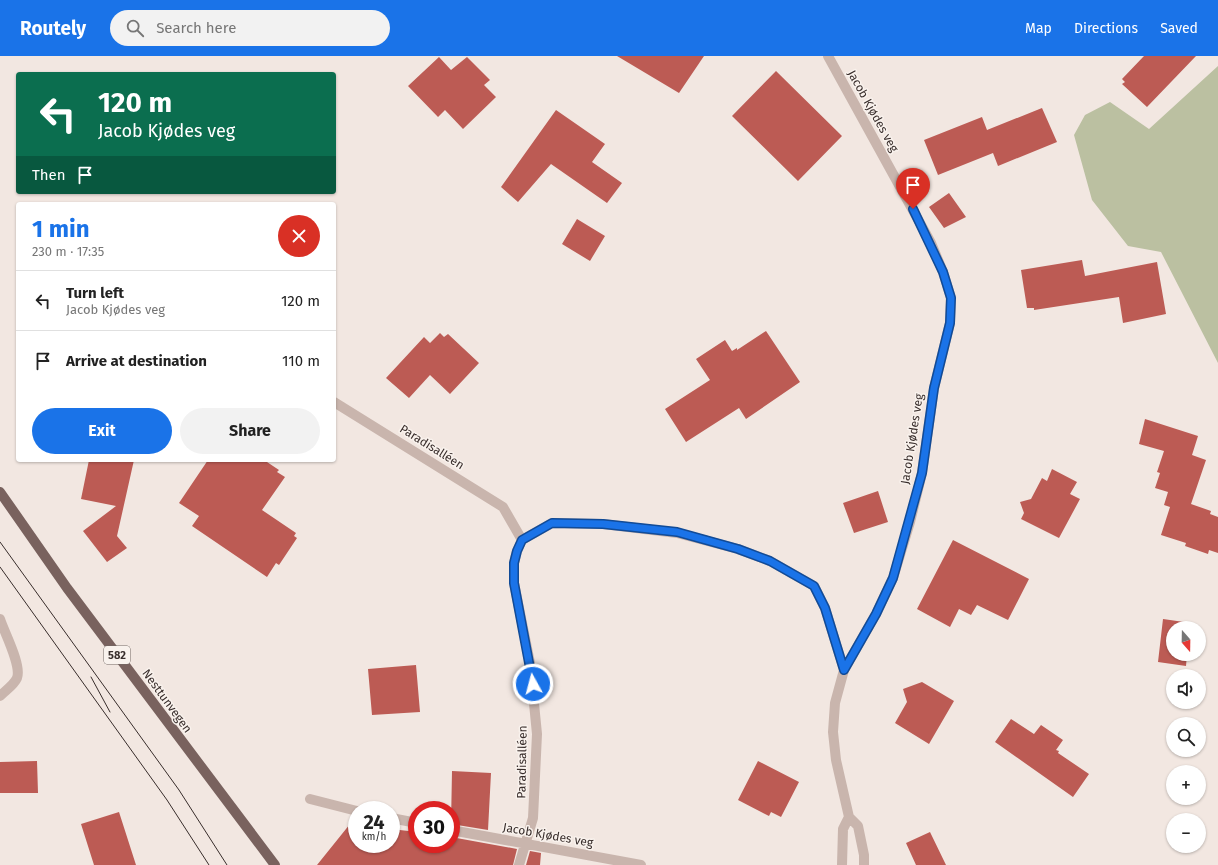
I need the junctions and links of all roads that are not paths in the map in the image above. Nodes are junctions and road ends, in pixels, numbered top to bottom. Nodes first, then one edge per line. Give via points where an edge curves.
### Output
1 (828, 56) edge
2 (336, 403) edge
3 (0, 492) edge
4 (522, 540) junction
5 (0, 619) edge
6 (844, 670) junction
7 (0, 696) edge
8 (310, 799) dead end
9 (348, 809) edge
10 (849, 816) junction
11 (460, 832) edge
12 (525, 844) junction
13 (275, 865) edge
14 (518, 865) edge
15 (641, 865) edge
16 (842, 865) edge
17 (864, 865) edge

1 - 6 street, Jacob Kjødes veg via 930,243 951,298 950,323 934,388 922,473 910,522 893,578
2 - 4 street, Paradisalléen via 503,507
3 - 13 main road, Nesttunvegen / 582 via 67,588
4 - 6 street via 552,523 603,524 677,532 770,561 814,586 825,608
4 - 12 street, Paradisalléen via 514,563 514,583 530,663 537,734 533,818
5 - 7 street via 18,669 16,679
6 - 10 street, Jacob Kjødes veg via 835,703 833,732 836,760
8 - 9 street
10 - 16 street via 843,829
10 - 17 street, Jacob Kjødes veg via 858,826
11 - 12 street, Jacob Kjødes veg
12 - 14 street, Paradisalléen
12 - 15 street, Jacob Kjødes veg

